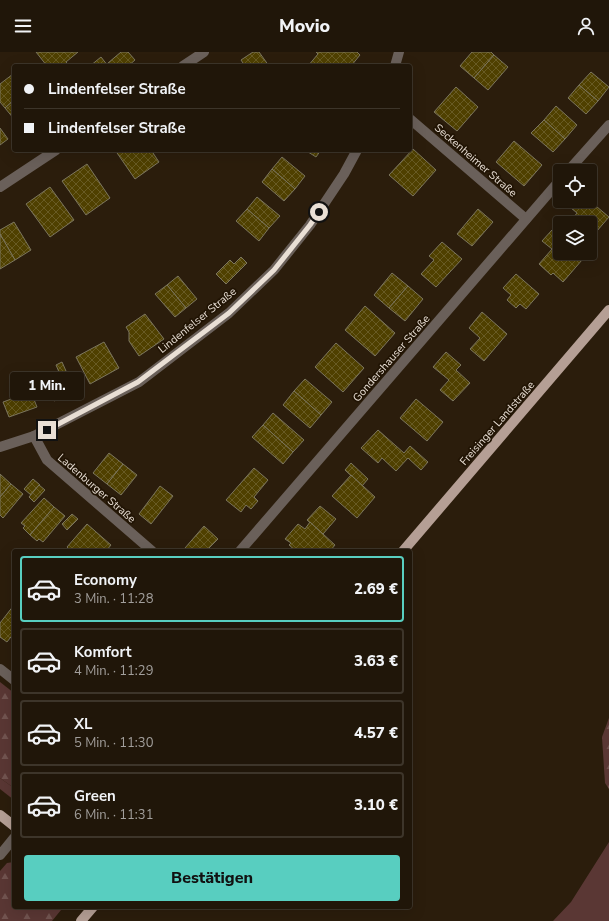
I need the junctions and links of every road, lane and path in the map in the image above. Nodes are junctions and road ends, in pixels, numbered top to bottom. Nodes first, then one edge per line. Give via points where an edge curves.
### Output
1 (204, 52) edge
2 (400, 52) edge
3 (186, 64) edge
4 (396, 64) edge
5 (412, 121) edge
6 (609, 125) edge
7 (53, 152) edge
8 (355, 152) edge
9 (574, 164) edge
10 (0, 187) edge
11 (553, 188) edge
12 (526, 218) junction
13 (609, 310) edge
14 (34, 436) junction
15 (0, 447) edge
16 (150, 549) edge
17 (242, 549) edge
18 (405, 549) edge
19 (0, 669) edge
20 (12, 678) edge
21 (0, 815) edge
22 (12, 824) edge
23 (12, 840) edge
24 (0, 855) edge
25 (91, 909) edge
26 (81, 921) edge

1 - 3 street
2 - 4 street
5 - 12 street, Seckenheimer Straße
6 - 9 street
7 - 10 street
8 - 14 street, Lindenfelser Straße via 344,174 310,225 274,270 229,313 138,382
11 - 12 street, Gondershauser Straße
12 - 17 street, Gondershauser Straße
13 - 18 main road, Freisinger Landstraße
14 - 15 street, Lindenfelser Straße
14 - 16 street, Ladenburger Straße via 47,460
19 - 20 street
21 - 22 main road
23 - 24 street
25 - 26 main road

